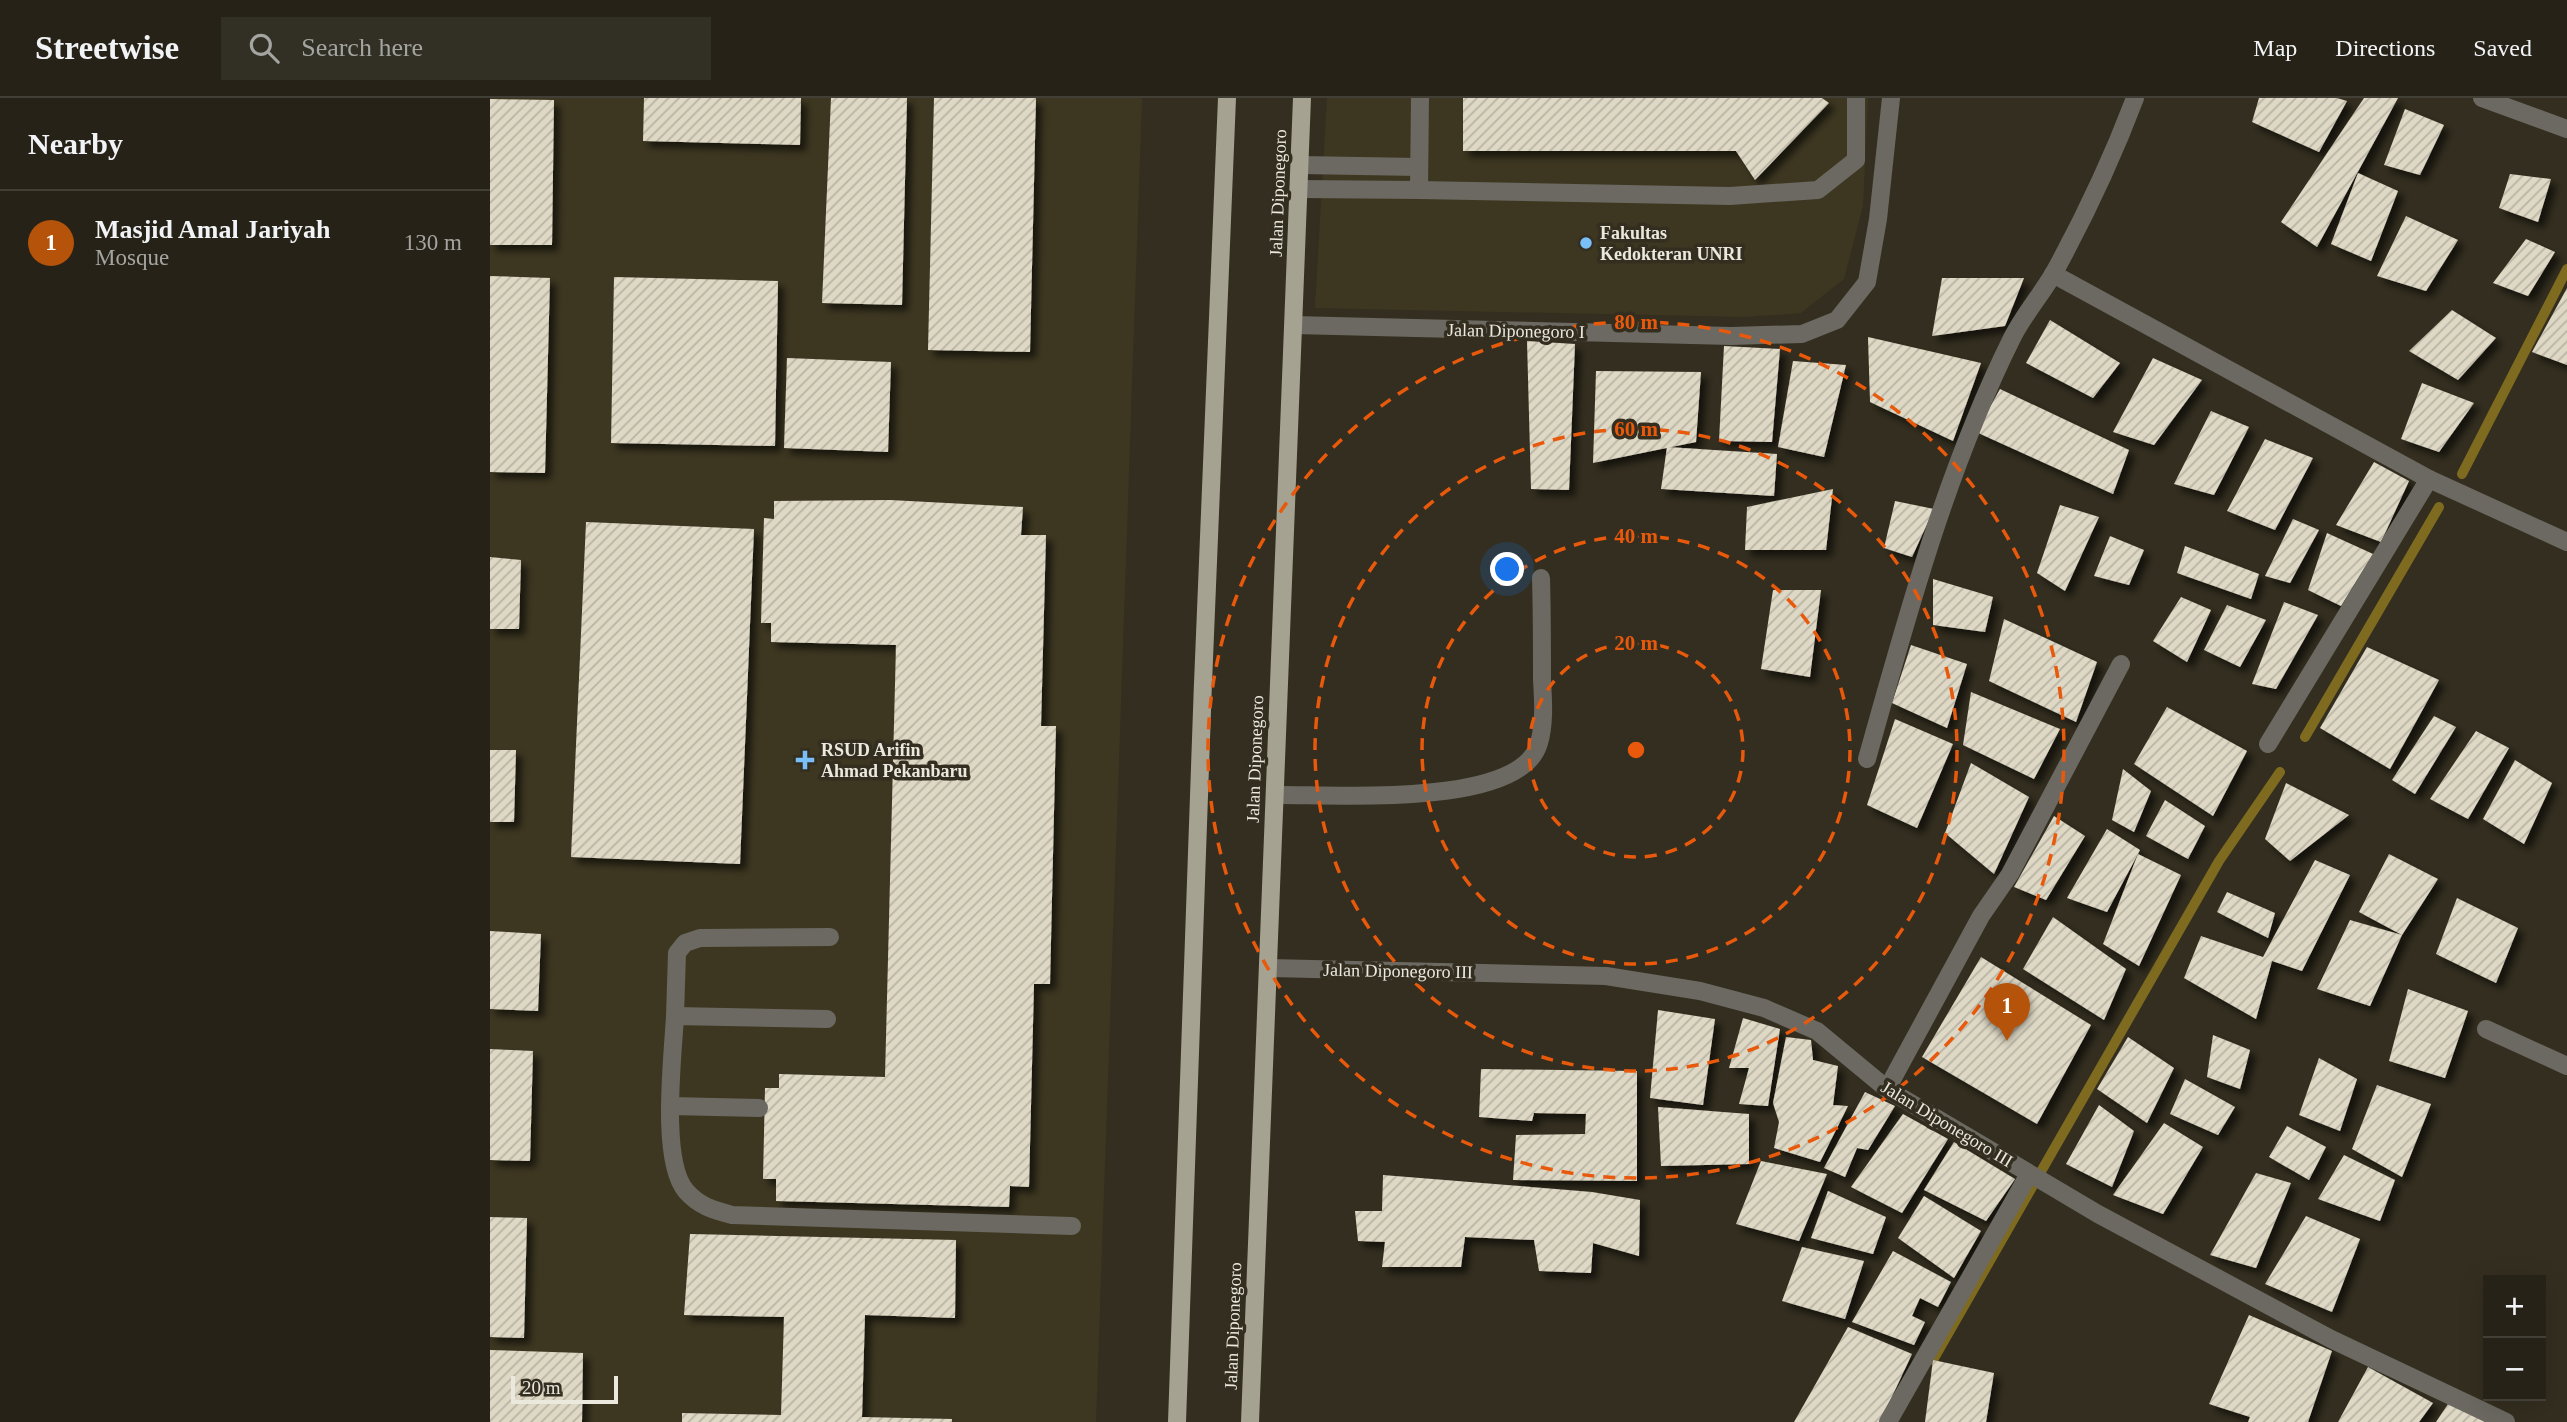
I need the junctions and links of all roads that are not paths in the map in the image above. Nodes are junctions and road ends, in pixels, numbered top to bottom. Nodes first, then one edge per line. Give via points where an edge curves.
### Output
1 (1227, 98) edge
2 (1302, 98) edge
3 (1420, 98) edge
4 (1856, 98) edge
5 (1891, 98) edge
6 (2135, 98) edge
7 (2482, 98) edge
8 (2567, 129) edge
9 (1300, 165) junction
10 (1419, 167) junction
11 (1299, 188) junction
12 (1419, 190) junction
13 (2053, 274) junction
14 (1294, 325) junction
15 (2428, 479) junction
16 (2567, 542) edge
17 (1541, 578) dead end
18 (2120, 664) dead end
19 (2268, 744) dead end
20 (1867, 759) dead end
21 (1275, 795) junction
22 (830, 937) dead end
23 (1268, 968) junction
24 (675, 1016) junction
25 (827, 1019) dead end
26 (2486, 1029) dead end
27 (2567, 1066) edge
28 (1887, 1089) junction
29 (670, 1106) junction
30 (759, 1108) dead end
31 (2031, 1174) junction
32 (1072, 1226) dead end
33 (1177, 1422) edge
34 (1250, 1422) edge
35 (1888, 1422) edge
36 (2506, 1422) edge

1 - 33 main road
2 - 9 main road, Jalan Diponegoro
3 - 10 street
4 - 12 street via 1856,160 1818,190 1730,196
5 - 14 street, Jalan Diponegoro I via 1867,282 1837,320 1802,334
6 - 13 street via 2108,171
7 - 8 street
9 - 10 street
9 - 11 main road, Jalan Diponegoro
10 - 12 street
11 - 12 street
11 - 14 main road, Jalan Diponegoro
13 - 15 street
13 - 20 street via 2013,337 1968,435 1915,587
14 - 21 main road, Jalan Diponegoro
15 - 16 street
15 - 19 street
17 - 21 street via 1543,709 1539,745 1519,770 1487,783 1432,795
18 - 28 street via 2010,874 1981,916
21 - 23 main road, Jalan Diponegoro
22 - 24 street via 700,938 685,943 677,953
23 - 28 street, Jalan Diponegoro III via 1606,976 1700,991 1764,1007 1817,1031
23 - 34 main road, Jalan Diponegoro
24 - 25 street
24 - 29 street
26 - 27 street
28 - 31 street, Jalan Diponegoro III
29 - 30 street
29 - 32 street via 675,1172 684,1189 703,1207 732,1215
31 - 35 street
31 - 36 street, Jalan Diponegoro III via 2331,1339

